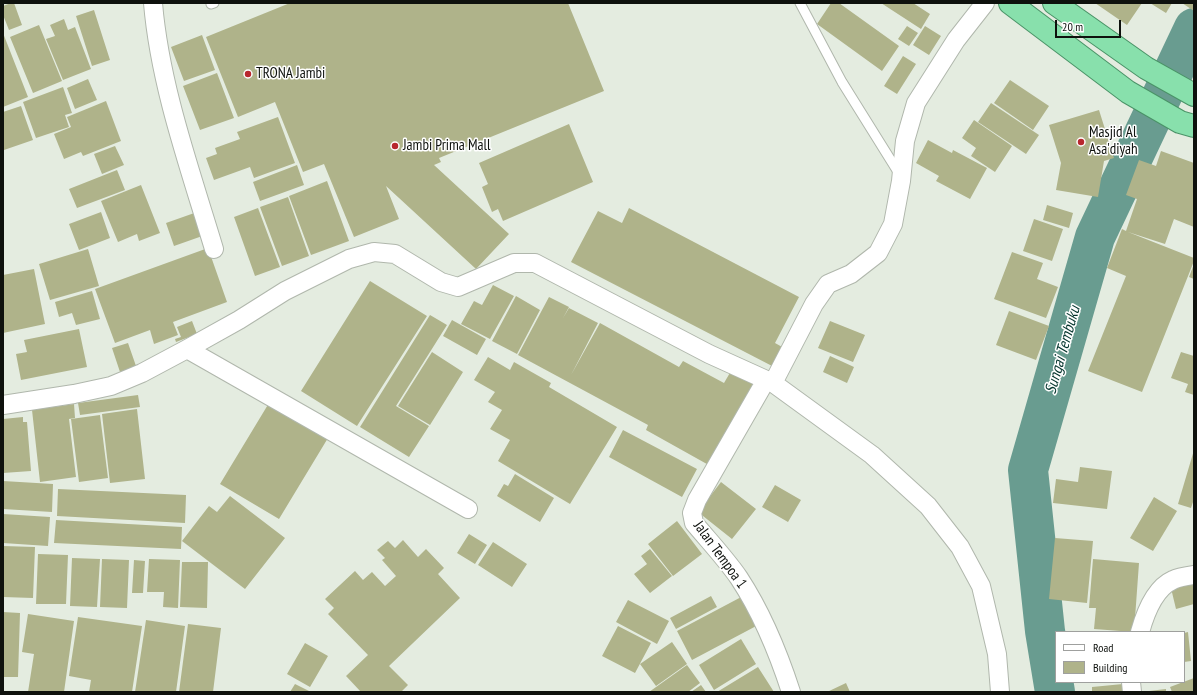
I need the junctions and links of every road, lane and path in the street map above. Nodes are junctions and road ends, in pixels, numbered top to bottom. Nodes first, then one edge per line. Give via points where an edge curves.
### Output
1 (153, 3) edge
2 (800, 3) edge
3 (985, 3) edge
4 (1010, 3) edge
5 (1054, 3) edge
6 (1194, 95) edge
7 (1187, 124) edge
8 (902, 178) junction
9 (214, 249) dead end
10 (187, 348) junction
11 (769, 382) junction
12 (3, 405) edge
13 (468, 509) dead end
14 (1194, 575) edge
15 (1140, 631) edge
16 (790, 692) edge
17 (1000, 692) edge

1 - 9 street via 155,29 175,122
2 - 8 lane via 842,82
3 - 8 street, Jalan Tempoa 1 via 956,40 916,104 905,141
4 - 7 highway via 1128,92
5 - 6 highway via 1146,68
8 - 11 street, Jalan Tempoa 1 via 893,224 878,253 851,274 828,284
10 - 11 street via 285,291 349,259 374,252 395,254 441,282 458,287 514,263 535,262 709,354
10 - 12 street via 111,386
10 - 13 street
11 - 16 street, Jalan Tempoa 1 via 697,500 692,513 694,524 738,577 760,614 785,673
11 - 17 street via 872,455 928,506 960,547 981,586 997,654
14 - 15 street via 1173,580 1164,586 1148,610

